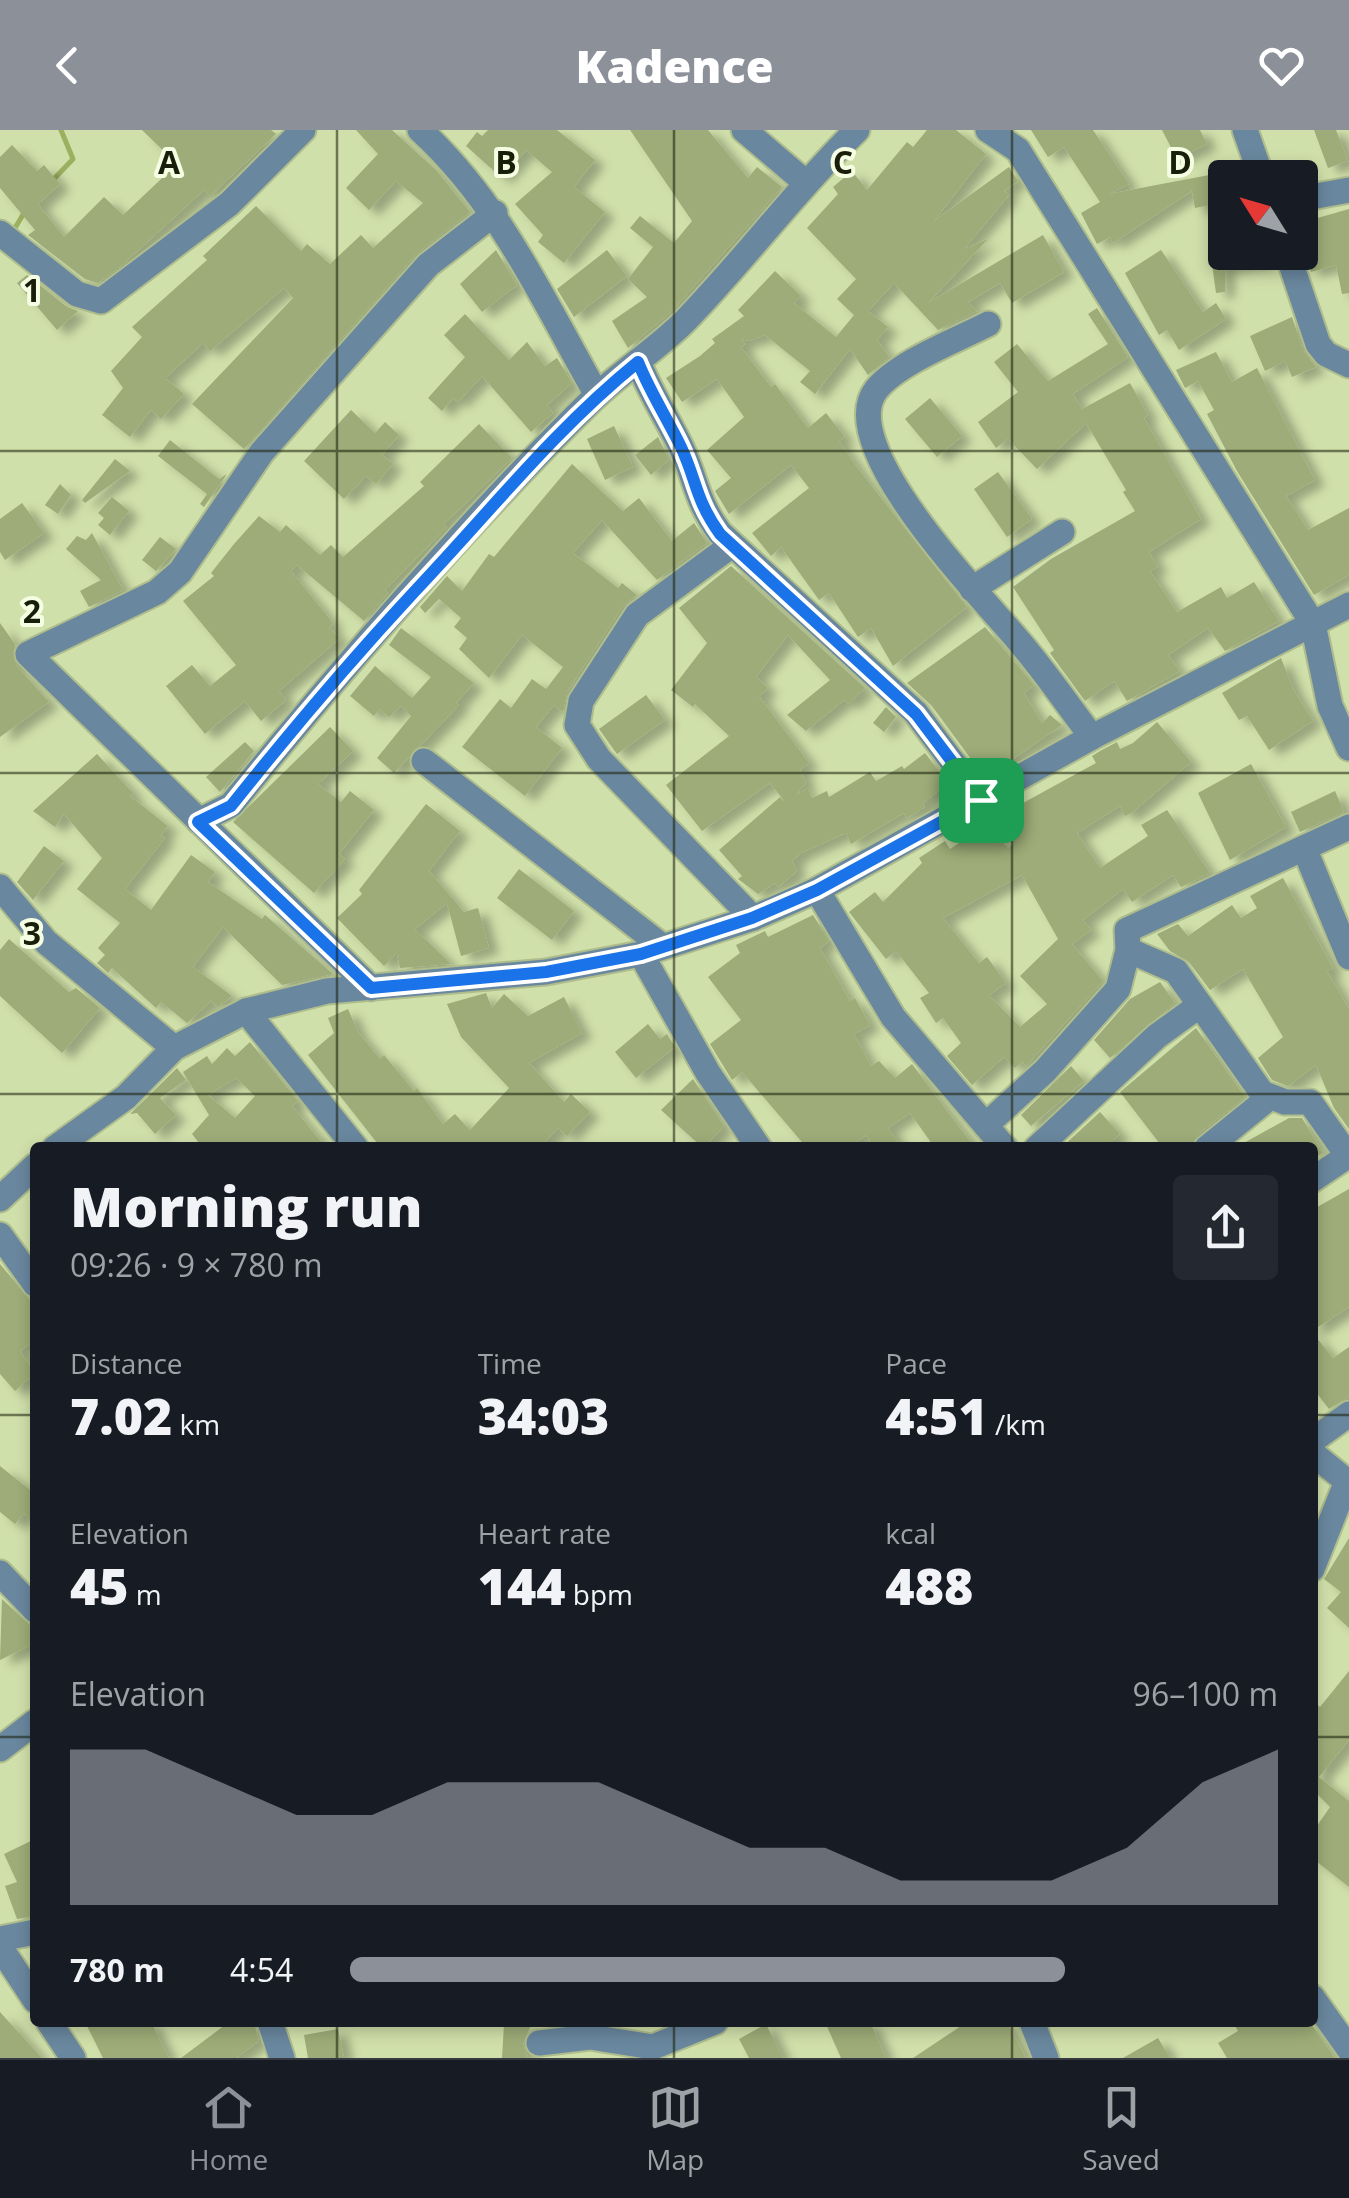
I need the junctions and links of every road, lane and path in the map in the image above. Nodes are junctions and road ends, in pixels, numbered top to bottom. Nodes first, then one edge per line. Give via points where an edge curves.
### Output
1 (303, 130) edge
2 (420, 130) edge
3 (744, 130) edge
4 (857, 130) edge
5 (1245, 130) edge
6 (1003, 135) edge
7 (1256, 160) edge
8 (805, 182) junction
9 (1349, 190) edge
10 (1318, 196) edge
11 (495, 213) junction
12 (12, 240) edge
13 (1293, 270) edge
14 (988, 324) dead end
15 (638, 362) junction
16 (1349, 365) edge
17 (597, 395) junction
18 (1062, 532) dead end
19 (732, 545) junction
20 (972, 588) junction
21 (1349, 605) edge
22 (1313, 624) junction
23 (1092, 737) junction
24 (1349, 748) edge
25 (424, 761) dead end
26 (981, 800) junction
27 (198, 822) junction
28 (1349, 827) edge
29 (1306, 850) junction
30 (0, 887) edge
31 (817, 890) junction
32 (752, 918) junction
33 (652, 950) junction
34 (1128, 950) junction
35 (1349, 958) edge
36 (371, 988) junction
37 (1200, 1005) junction
38 (246, 1011) junction
39 (174, 1048) junction
40 (1270, 1097) junction
41 (986, 1126) junction
42 (63, 1142) edge
43 (351, 1142) edge
44 (755, 1142) edge
45 (1000, 1142) edge
46 (1043, 1142) edge
47 (1214, 1142) edge
48 (1348, 1155) edge
49 (30, 1171) edge
50 (1318, 1176) edge
51 (0, 1199) edge
52 (0, 1235) edge
53 (30, 1277) edge
54 (1349, 1414) edge
55 (1318, 1436) edge
56 (1318, 1458) edge
57 (1348, 1482) edge
58 (1318, 1555) edge
59 (0, 1573) edge
60 (30, 1605) edge
61 (30, 1726) edge
62 (0, 1749) edge
63 (30, 1934) edge
64 (0, 1943) edge
65 (30, 1992) edge
66 (1318, 2005) edge
67 (52, 2027) edge
68 (272, 2027) edge
69 (703, 2027) edge
70 (1034, 2027) edge
71 (583, 2030) edge
72 (540, 2041) edge
73 (1349, 2048) edge
74 (73, 2058) edge
75 (282, 2058) edge
76 (1046, 2058) edge

1 - 12 street via 229,204 101,301 77,294
2 - 11 street
3 - 8 street
4 - 8 street
5 - 7 street
6 - 22 street
8 - 15 street via 721,284
9 - 10 street
11 - 17 street
11 - 27 street via 428,265 262,452 180,572 158,592 28,654
13 - 16 street via 1318,344
14 - 20 street via 892,374 876,390 870,409 882,467
15 - 17 street
15 - 19 street via 682,448 698,504
17 - 27 street via 372,634 231,806
18 - 20 street
19 - 26 street via 916,714
19 - 32 street via 637,615 582,701 576,725 599,758
20 - 23 street
21 - 22 street
22 - 23 street
22 - 24 street via 1330,706
23 - 26 street
25 - 33 street
26 - 31 street
27 - 36 street
28 - 29 street
29 - 34 street via 1127,930
29 - 35 street
30 - 39 street via 46,942
31 - 32 street
31 - 41 street via 893,1017
32 - 33 street
33 - 36 street via 546,972
33 - 44 street via 708,1072
34 - 37 street via 1176,971
34 - 41 street via 1118,989 1046,1071
36 - 38 street via 327,991
37 - 40 street
37 - 46 street
38 - 39 street
38 - 43 street
39 - 42 street via 126,1096
40 - 47 street
40 - 48 street via 1310,1102
41 - 45 street
48 - 50 street
49 - 51 street
52 - 53 street
54 - 55 street
56 - 57 street
57 - 58 street
59 - 60 street
61 - 62 street
63 - 64 street
64 - 65 street
66 - 73 street
67 - 74 street
68 - 75 street
69 - 71 street via 653,2048
70 - 76 street
71 - 72 street

